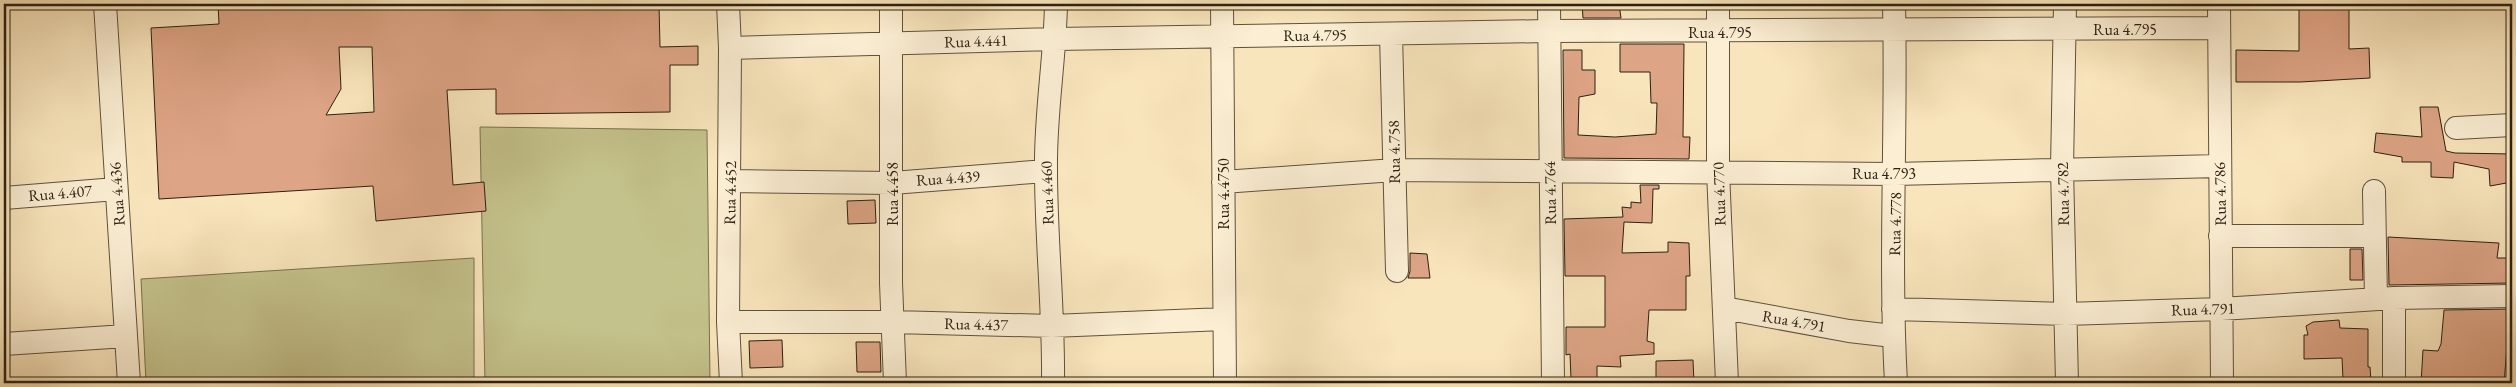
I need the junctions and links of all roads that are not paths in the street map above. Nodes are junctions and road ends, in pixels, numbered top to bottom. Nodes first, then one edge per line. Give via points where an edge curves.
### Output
1 (105, 4) edge
2 (728, 4) edge
3 (891, 4) edge
4 (1056, 4) edge
5 (1222, 4) edge
6 (1549, 4) edge
7 (1718, 4) edge
8 (1894, 4) edge
9 (2065, 4) edge
10 (2219, 4) edge
11 (2219, 28) junction
12 (2064, 30) junction
13 (1548, 31) junction
14 (1895, 31) junction
15 (1718, 32) junction
16 (1391, 34) junction
17 (1222, 37) junction
18 (1056, 39) junction
19 (892, 43) junction
20 (730, 48) junction
21 (2512, 125) edge
22 (2456, 128) dead end
23 (2219, 166) junction
24 (2062, 168) junction
25 (1395, 170) junction
26 (1550, 170) junction
27 (1046, 171) junction
28 (1718, 171) junction
29 (1896, 174) junction
30 (731, 180) junction
31 (1223, 182) junction
32 (892, 183) junction
33 (116, 189) junction
34 (2374, 191) dead end
35 (4, 198) edge
36 (2220, 236) junction
37 (2368, 236) dead end
38 (1397, 270) dead end
39 (2512, 296) edge
40 (2385, 299) junction
41 (1724, 308) junction
42 (1893, 309) junction
43 (2221, 309) junction
44 (2066, 314) junction
45 (1224, 319) junction
46 (728, 322) junction
47 (893, 322) junction
48 (1052, 326) junction
49 (126, 336) junction
50 (1893, 336) junction
51 (4, 344) edge
52 (130, 383) edge
53 (731, 383) edge
54 (894, 383) edge
55 (1053, 383) edge
56 (1225, 383) edge
57 (1553, 383) edge
58 (1727, 383) edge
59 (1896, 383) edge
60 (2068, 383) edge
61 (2222, 383) edge
62 (2394, 383) edge

1 - 33 street, Rua 4.436
2 - 20 street, Rua 4.452
3 - 19 street, Rua 4.458
4 - 18 street, Rua 4.460
5 - 17 street, Rua 4.4750
6 - 13 street, Rua 4.764
7 - 15 street, Rua 4.770
8 - 14 street, Rua 4.778
9 - 12 street, Rua 4.782
10 - 11 street, Rua 4.786
11 - 12 street, Rua 4.795
11 - 23 street, Rua 4.786
12 - 14 street, Rua 4.795
12 - 24 street, Rua 4.782
13 - 15 street, Rua 4.795
13 - 16 street, Rua 4.795
13 - 26 street, Rua 4.764
14 - 15 street, Rua 4.795
14 - 29 street, Rua 4.778
15 - 28 street, Rua 4.770
16 - 17 street, Rua 4.795
16 - 25 street, Rua 4.758
17 - 18 street, Rua 4.441
17 - 31 street, Rua 4.4750
18 - 19 street, Rua 4.441
18 - 27 street, Rua 4.460 via 1047,105
19 - 20 street, Rua 4.441
19 - 32 street, Rua 4.458
20 - 30 street, Rua 4.452
21 - 22 street
23 - 24 street, Rua 4.793
23 - 36 street, Rua 4.786
24 - 29 street, Rua 4.793
24 - 44 street, Rua 4.782
25 - 26 street, Rua 4.793
25 - 31 street, Rua 4.793
25 - 38 street, Rua 4.758
26 - 28 street, Rua 4.793
26 - 57 street, Rua 4.764
27 - 32 street, Rua 4.439
27 - 48 street, Rua 4.460
28 - 29 street, Rua 4.793
28 - 41 street, Rua 4.770
29 - 42 street, Rua 4.778
30 - 32 street, Rua 4.439
30 - 46 street, Rua 4.452
31 - 45 street, Rua 4.4750
32 - 47 street, Rua 4.458
33 - 35 street, Rua 4.407
33 - 49 street, Rua 4.436
34 - 40 street
36 - 37 street
36 - 43 street, Rua 4.786
39 - 40 street, Rua 4.791
40 - 43 street, Rua 4.791
40 - 62 street
41 - 50 street, Rua 4.791
41 - 58 street, Rua 4.770
42 - 44 street, Rua 4.791
42 - 50 street, Rua 4.778
43 - 44 street, Rua 4.791
43 - 61 street, Rua 4.786
44 - 60 street, Rua 4.782
45 - 48 street, Rua 4.437
45 - 56 street, Rua 4.4750
46 - 47 street, Rua 4.437
46 - 53 street, Rua 4.452
47 - 48 street, Rua 4.437
47 - 54 street, Rua 4.458
48 - 55 street, Rua 4.460
49 - 51 street
49 - 52 street, Rua 4.436
50 - 59 street, Rua 4.778

